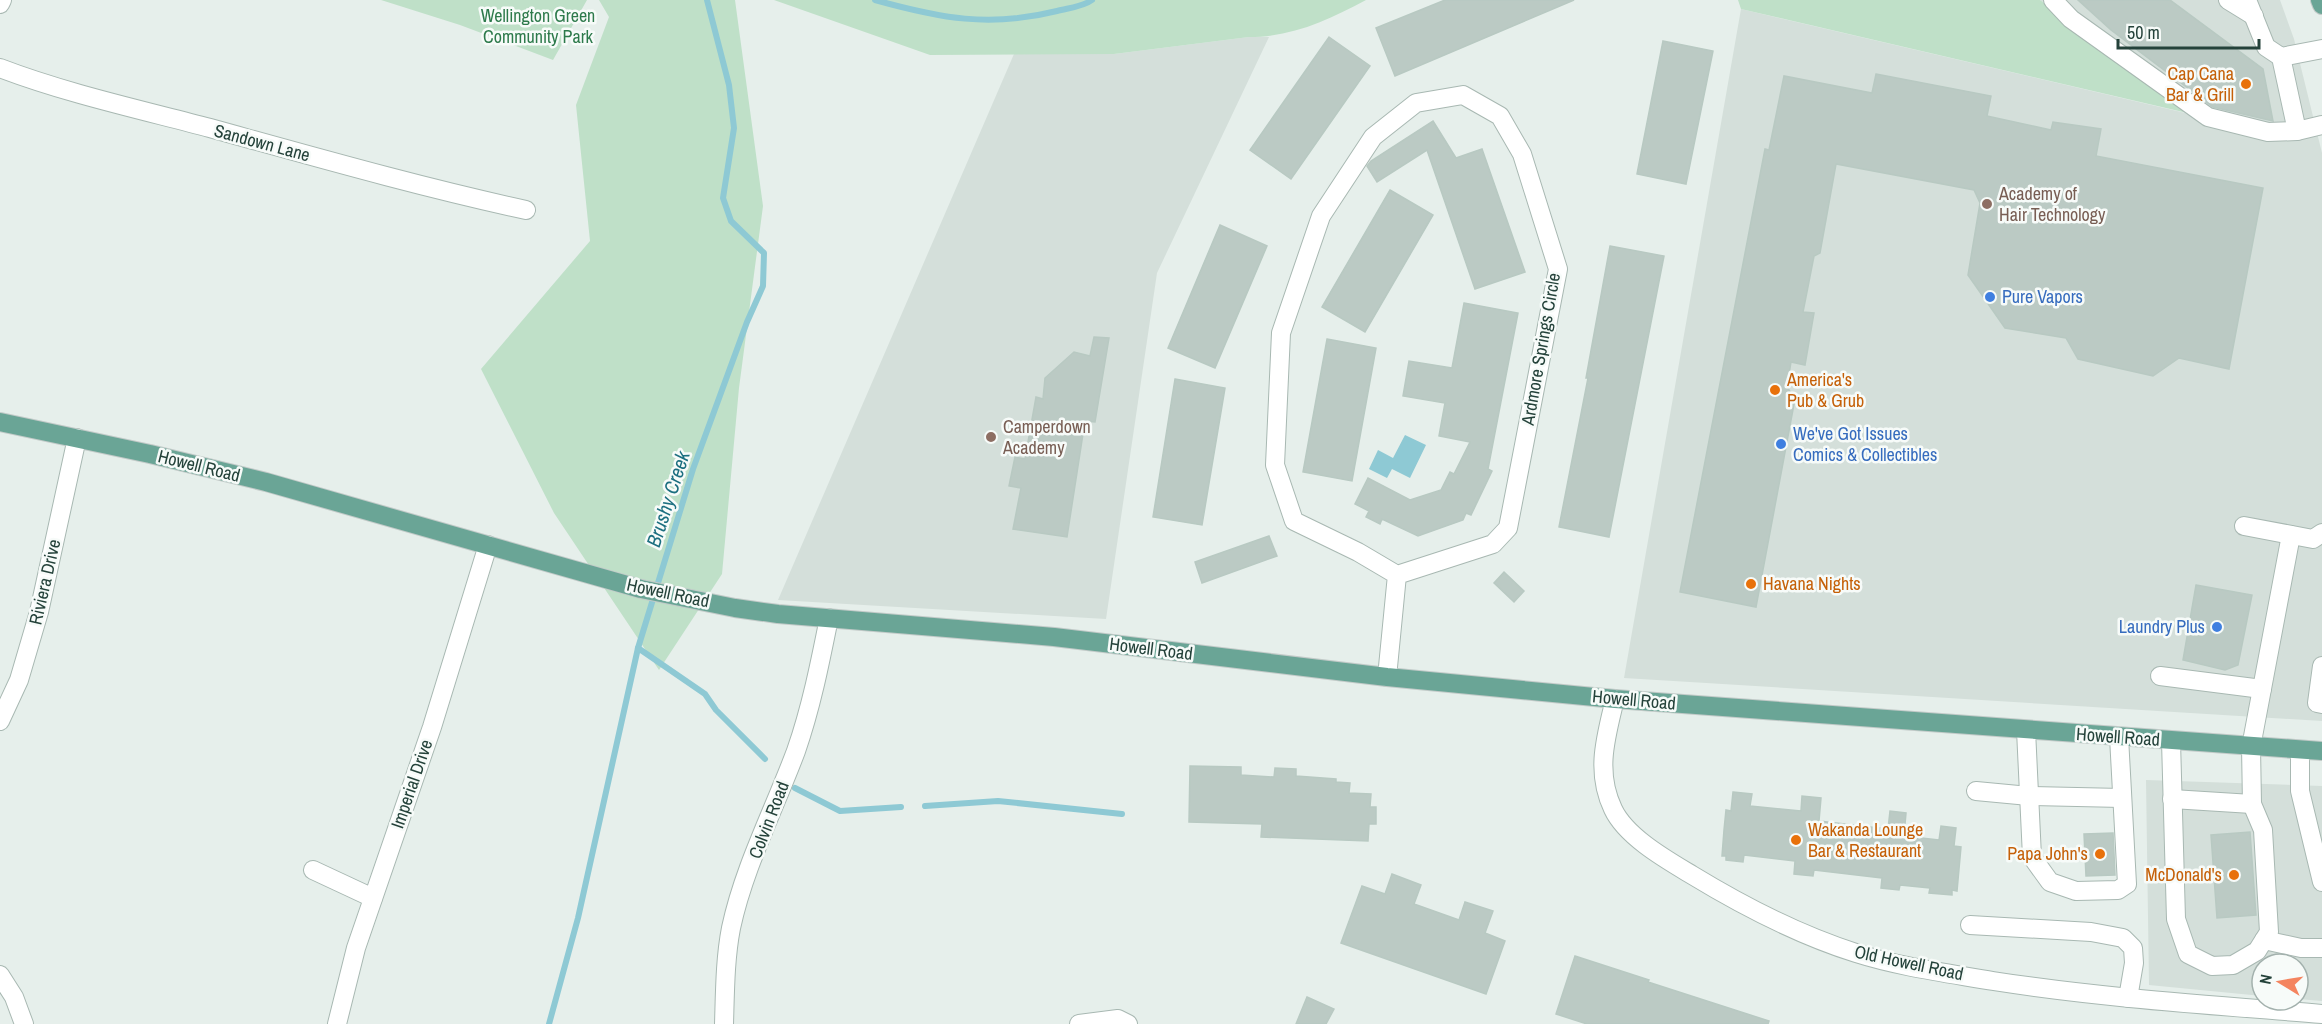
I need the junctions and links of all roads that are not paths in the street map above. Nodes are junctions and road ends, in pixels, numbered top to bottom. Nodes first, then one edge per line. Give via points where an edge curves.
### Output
1 (2053, 0) edge
2 (2228, 0) edge
3 (2320, 0) edge
4 (2322, 5) edge
5 (2250, 8) edge
6 (2322, 49) edge
7 (2281, 57) junction
8 (0, 68) edge
9 (2322, 125) edge
10 (2297, 131) junction
11 (526, 210) dead end
12 (0, 422) edge
13 (77, 438) junction
14 (2244, 526) dead end
15 (2322, 533) edge
16 (2291, 535) junction
17 (489, 545) junction
18 (1396, 575) junction
19 (829, 618) junction
20 (2322, 666) edge
21 (2160, 676) dead end
22 (1388, 677) junction
23 (2262, 689) junction
24 (1615, 699) junction
25 (2322, 704) edge
26 (0, 722) edge
27 (2026, 730) junction
28 (2119, 737) junction
29 (2171, 741) junction
30 (2251, 747) junction
31 (2300, 750) junction
32 (2322, 751) edge
33 (1976, 791) dead end
34 (2029, 796) junction
35 (2122, 798) junction
36 (2172, 799) junction
37 (2252, 804) junction
38 (2314, 813) edge
39 (313, 870) dead end
40 (2322, 882) edge
41 (373, 898) junction
42 (1970, 925) dead end
43 (2264, 940) junction
44 (2322, 948) edge
45 (0, 975) edge
46 (2128, 998) junction
47 (2322, 1014) edge
48 (24, 1024) edge
49 (337, 1024) edge
50 (724, 1024) edge
51 (1079, 1024) edge
52 (1128, 1024) edge

1 - 10 street via 2072,19 2208,117 2268,132
2 - 5 street
3 - 4 main road
5 - 7 street via 2266,47
6 - 7 street
7 - 10 street
8 - 11 street, Sandown Lane via 449,194
9 - 10 street
12 - 13 main road, Howell Road
13 - 17 main road, Howell Road via 266,482
13 - 26 street, Riviera Drive via 39,612 19,680
14 - 16 street
15 - 16 street via 2313,539
16 - 23 street
17 - 19 main road, Howell Road via 608,580 711,603
17 - 41 street, Imperial Drive
18 - 18 street, Ardmore Springs Circle via 1493,544 1508,528 1558,269 1522,154 1500,116 1463,95 1416,103 1373,137 1321,216 1281,333 1275,465 1294,521
18 - 22 street
19 - 22 main road, Howell Road via 1054,637
19 - 50 street, Colvin Road via 797,747 731,928
20 - 25 street via 2317,703
21 - 23 street
22 - 24 main road, Howell Road
23 - 30 street
24 - 27 main road, Howell Road
24 - 46 street, Old Howell Road via 1602,754 1613,809 1662,857 1719,892 1785,925 1855,953 1899,965
27 - 28 main road, Howell Road
27 - 34 street
28 - 29 main road, Howell Road
28 - 35 street
29 - 30 main road, Howell Road
29 - 36 street
30 - 31 main road, Howell Road
30 - 37 street
31 - 32 main road, Howell Road
31 - 38 street via 2300,791
33 - 34 street
34 - 35 street
34 - 35 street via 2032,856 2049,882 2076,891 2118,890 2127,884
36 - 37 street
36 - 43 street via 2176,919 2188,954 2212,966 2233,966 2257,951
37 - 43 street via 2263,830 2269,932
38 - 40 street
39 - 41 street
41 - 49 street, Imperial Drive
42 - 46 street via 2091,932 2123,938 2133,948
43 - 44 street
45 - 48 street
46 - 47 street, Old Howell Road
51 - 52 street via 1118,1019

